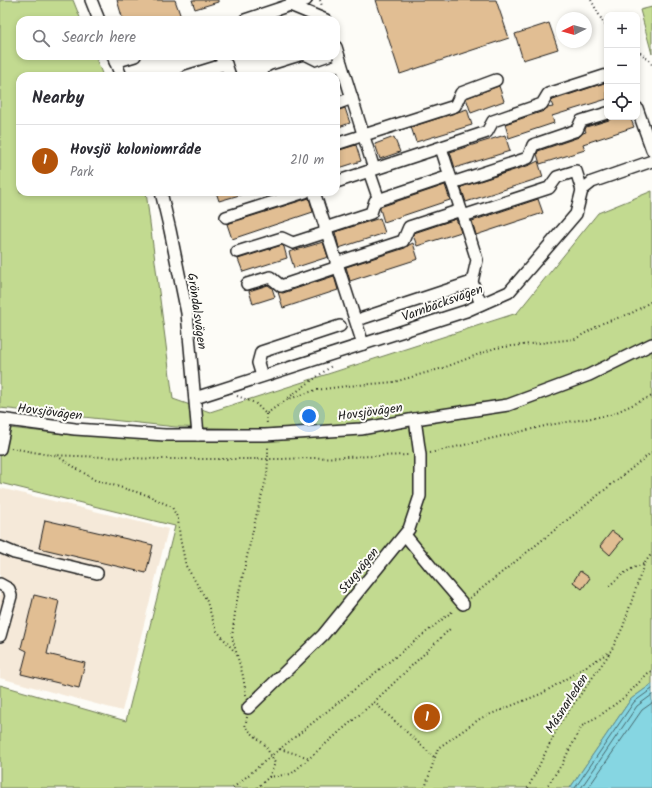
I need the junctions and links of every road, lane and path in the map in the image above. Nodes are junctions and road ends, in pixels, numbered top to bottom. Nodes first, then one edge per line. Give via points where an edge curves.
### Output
1 (91, 0) edge
2 (306, 0) edge
3 (591, 0) edge
4 (290, 5) junction
5 (97, 16) edge
6 (257, 16) edge
7 (316, 16) edge
8 (604, 24) edge
9 (640, 53) edge
10 (114, 60) edge
11 (223, 60) edge
12 (340, 60) edge
13 (341, 64) junction
14 (652, 65) edge
15 (119, 72) edge
16 (197, 72) edge
17 (228, 72) edge
18 (287, 72) edge
19 (314, 72) edge
20 (319, 72) edge
21 (604, 76) edge
22 (496, 80) dead end
23 (352, 98) junction
24 (340, 102) edge
25 (604, 114) edge
26 (640, 116) edge
27 (364, 135) junction
28 (340, 143) edge
29 (441, 148) junction
30 (652, 150) edge
31 (652, 161) edge
32 (372, 170) junction
33 (451, 180) junction
34 (340, 181) edge
35 (582, 190) junction
36 (162, 196) edge
37 (292, 196) edge
38 (315, 196) edge
39 (379, 200) junction
40 (462, 213) junction
41 (226, 217) dead end
42 (326, 230) junction
43 (237, 252) dead end
44 (337, 265) junction
45 (472, 282) junction
46 (247, 284) dead end
47 (652, 301) edge
48 (482, 304) junction
49 (363, 318) dead end
50 (340, 326) dead end
51 (363, 344) junction
52 (652, 344) edge
53 (337, 362) dead end
54 (262, 376) junction
55 (227, 387) junction
56 (652, 396) edge
57 (195, 398) junction
58 (286, 400) junction
59 (266, 414) junction
60 (415, 419) junction
61 (3, 420) edge
62 (267, 424) dead end
63 (198, 435) junction
64 (268, 447) dead end
65 (0, 448) edge
66 (652, 452) edge
67 (56, 455) junction
68 (420, 455) junction
69 (268, 458) junction
70 (405, 535) junction
71 (0, 547) edge
72 (652, 553) edge
73 (644, 564) junction
74 (97, 572) dead end
75 (0, 584) edge
76 (609, 586) dead end
77 (463, 604) junction
78 (451, 628) dead end
79 (0, 636) edge
80 (611, 651) junction
81 (236, 653) junction
82 (652, 671) edge
83 (374, 702) junction
84 (248, 708) junction
85 (280, 749) junction
86 (271, 756) junction
87 (310, 758) junction
88 (435, 758) junction
89 (269, 777) junction
90 (233, 788) edge
91 (256, 788) edge
92 (425, 788) edge
93 (528, 788) edge
94 (546, 788) edge

1 - 5 street
2 - 4 street
3 - 8 path
4 - 6 street
4 - 7 street
9 - 14 path
10 - 15 street
11 - 16 street
11 - 17 street
12 - 13 street
13 - 20 street
13 - 23 street
18 - 19 street via 303,67
21 - 29 street via 548,94 542,104 493,121 487,132
22 - 27 street via 461,93 455,106
23 - 24 street
23 - 27 street
25 - 33 street via 581,121 577,130 532,145 528,158
26 - 30 street
27 - 28 street
27 - 32 street
29 - 32 street
29 - 33 street
31 - 35 street via 592,182
32 - 34 street
32 - 39 street
33 - 39 street
33 - 40 street
35 - 40 street via 576,171 557,177 549,188
35 - 48 street, Varnbäcksvägen via 576,214 510,292
36 - 57 street, Gröndalsvägen via 187,313
37 - 41 street
38 - 42 street
39 - 42 street via 376,201 371,213
40 - 44 street via 409,227 403,241
40 - 45 street via 477,260
42 - 43 street via 293,243 282,238
42 - 44 street
44 - 46 street via 281,286 270,277
44 - 51 street
45 - 48 street
45 - 49 street
47 - 58 path via 575,339 495,348 443,368 394,382 316,390
48 - 51 street, Varnbäcksvägen
50 - 54 street via 260,352 258,363
51 - 54 street, Varnbäcksvägen
52 - 60 street, Hovsjövägen via 589,375 508,406
53 - 58 path
54 - 55 street, Varnbäcksvägen
55 - 57 street, Varnbäcksvägen
55 - 59 path
56 - 68 path via 610,415 549,425
57 - 63 street, Gröndalsvägen
58 - 59 path
59 - 62 path
60 - 63 street, Hovsjövägen via 361,429 265,435
60 - 68 street, Stugvägen
61 - 63 street, Hovsjövägen via 75,429
61 - 65 street, Hovsjövägen
64 - 69 path
65 - 67 path
66 - 77 path
67 - 69 path via 159,459
67 - 81 path via 95,480 147,495 172,507 178,519 186,566 206,599 216,630
68 - 69 path
68 - 70 street, Stugvägen via 420,496
69 - 81 path via 267,474 236,605 232,637
70 - 77 street
70 - 84 street, Stugvägen via 323,635
71 - 74 street via 14,553
72 - 73 path
73 - 76 path via 632,568
73 - 80 path, Måsnarleden via 623,627
75 - 79 street via 9,590 11,596
77 - 85 path
78 - 83 path
80 - 88 path via 543,693 481,718 438,748
80 - 93 path, Måsnarleden via 560,722
81 - 84 path
82 - 94 path via 626,696 582,726
83 - 87 path
83 - 88 path
84 - 86 path via 245,727 265,745
85 - 86 path
85 - 87 path
86 - 89 path via 275,763
86 - 90 path
87 - 89 path via 291,774
88 - 92 path
89 - 91 path

